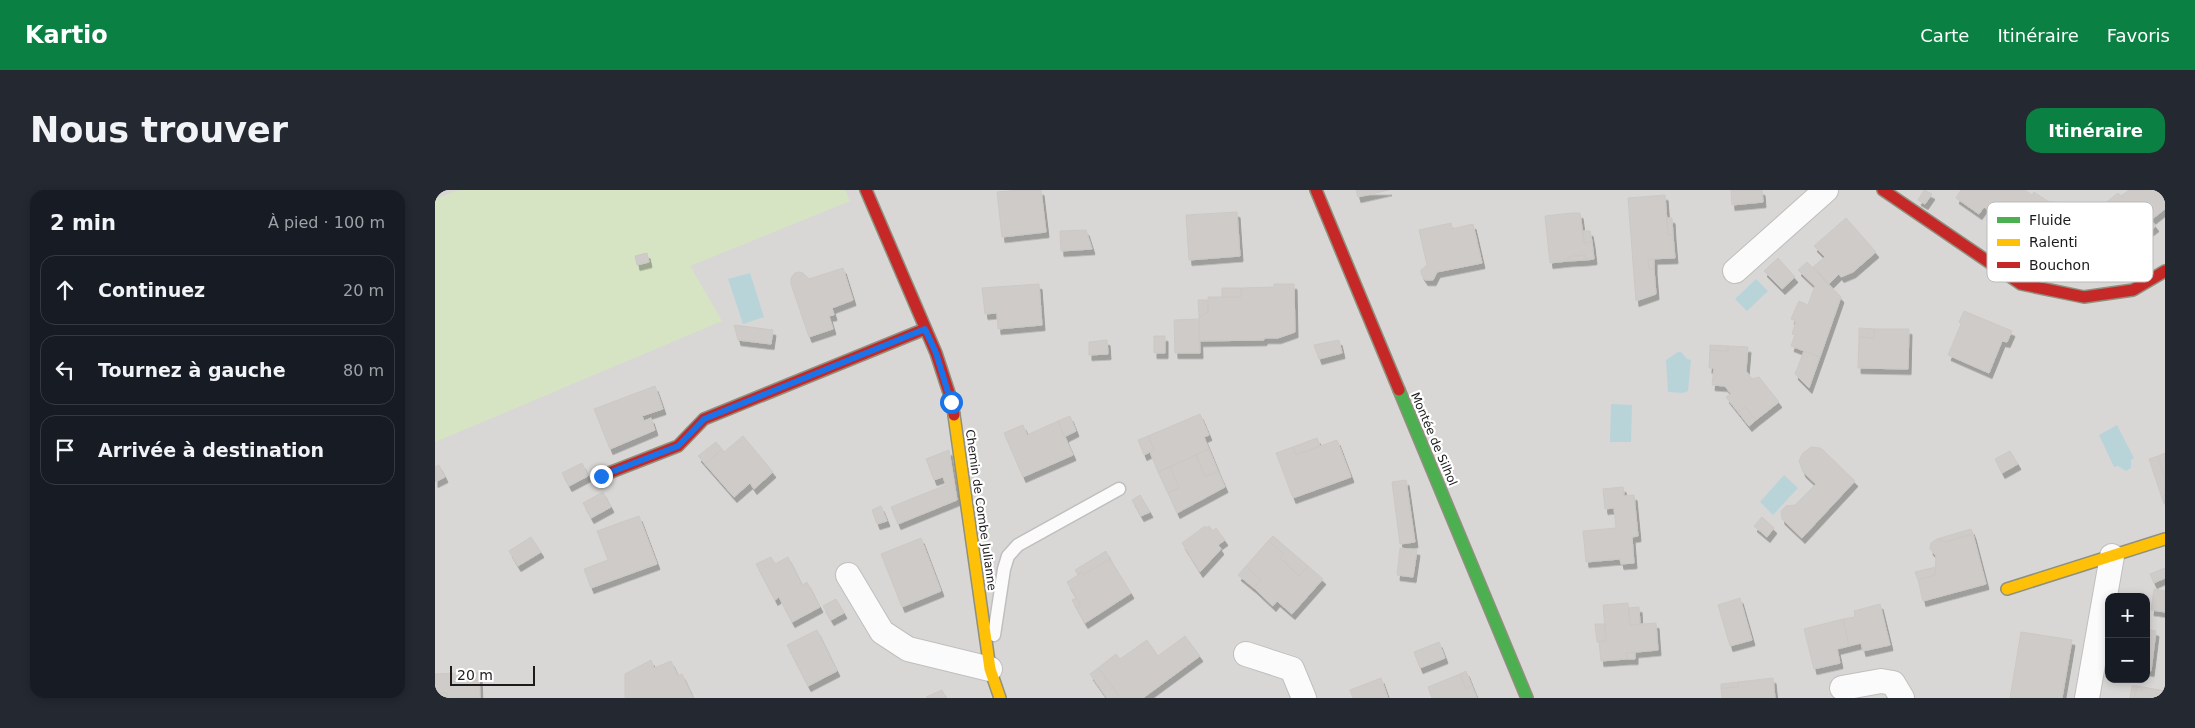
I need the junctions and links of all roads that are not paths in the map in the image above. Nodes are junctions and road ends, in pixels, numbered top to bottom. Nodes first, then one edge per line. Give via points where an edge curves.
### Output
1 (866, 190) edge
2 (1316, 190) edge
3 (1826, 190) edge
4 (1883, 190) edge
5 (1987, 261) edge
6 (1735, 271) dead end
7 (2165, 271) edge
8 (2153, 278) edge
9 (2018, 282) edge
10 (2146, 282) edge
11 (925, 329) junction
12 (601, 476) dead end
13 (1119, 489) dead end
14 (2165, 539) edge
15 (2113, 556) junction
16 (848, 575) dead end
17 (2007, 589) dead end
18 (1247, 654) dead end
19 (990, 669) junction
20 (1842, 688) dead end
21 (1000, 698) edge
22 (1304, 698) edge
23 (1527, 698) edge
24 (1902, 698) edge
25 (2087, 698) edge

1 - 11 street, Chemin de Combe Julianne
2 - 23 street, Montée de Silhol
3 - 6 street
4 - 5 street
7 - 8 street
9 - 10 street via 2084,297 2133,290
11 - 12 street via 704,419 678,446
11 - 19 street, Chemin de Combe Julianne via 951,402
13 - 19 lane via 1018,545 1008,556 1003,569
14 - 15 street
15 - 17 street
15 - 25 street
16 - 19 street via 882,632 908,649
18 - 22 street via 1292,669
19 - 21 street, Chemin de Combe Julianne
20 - 24 street via 1881,681 1893,683

